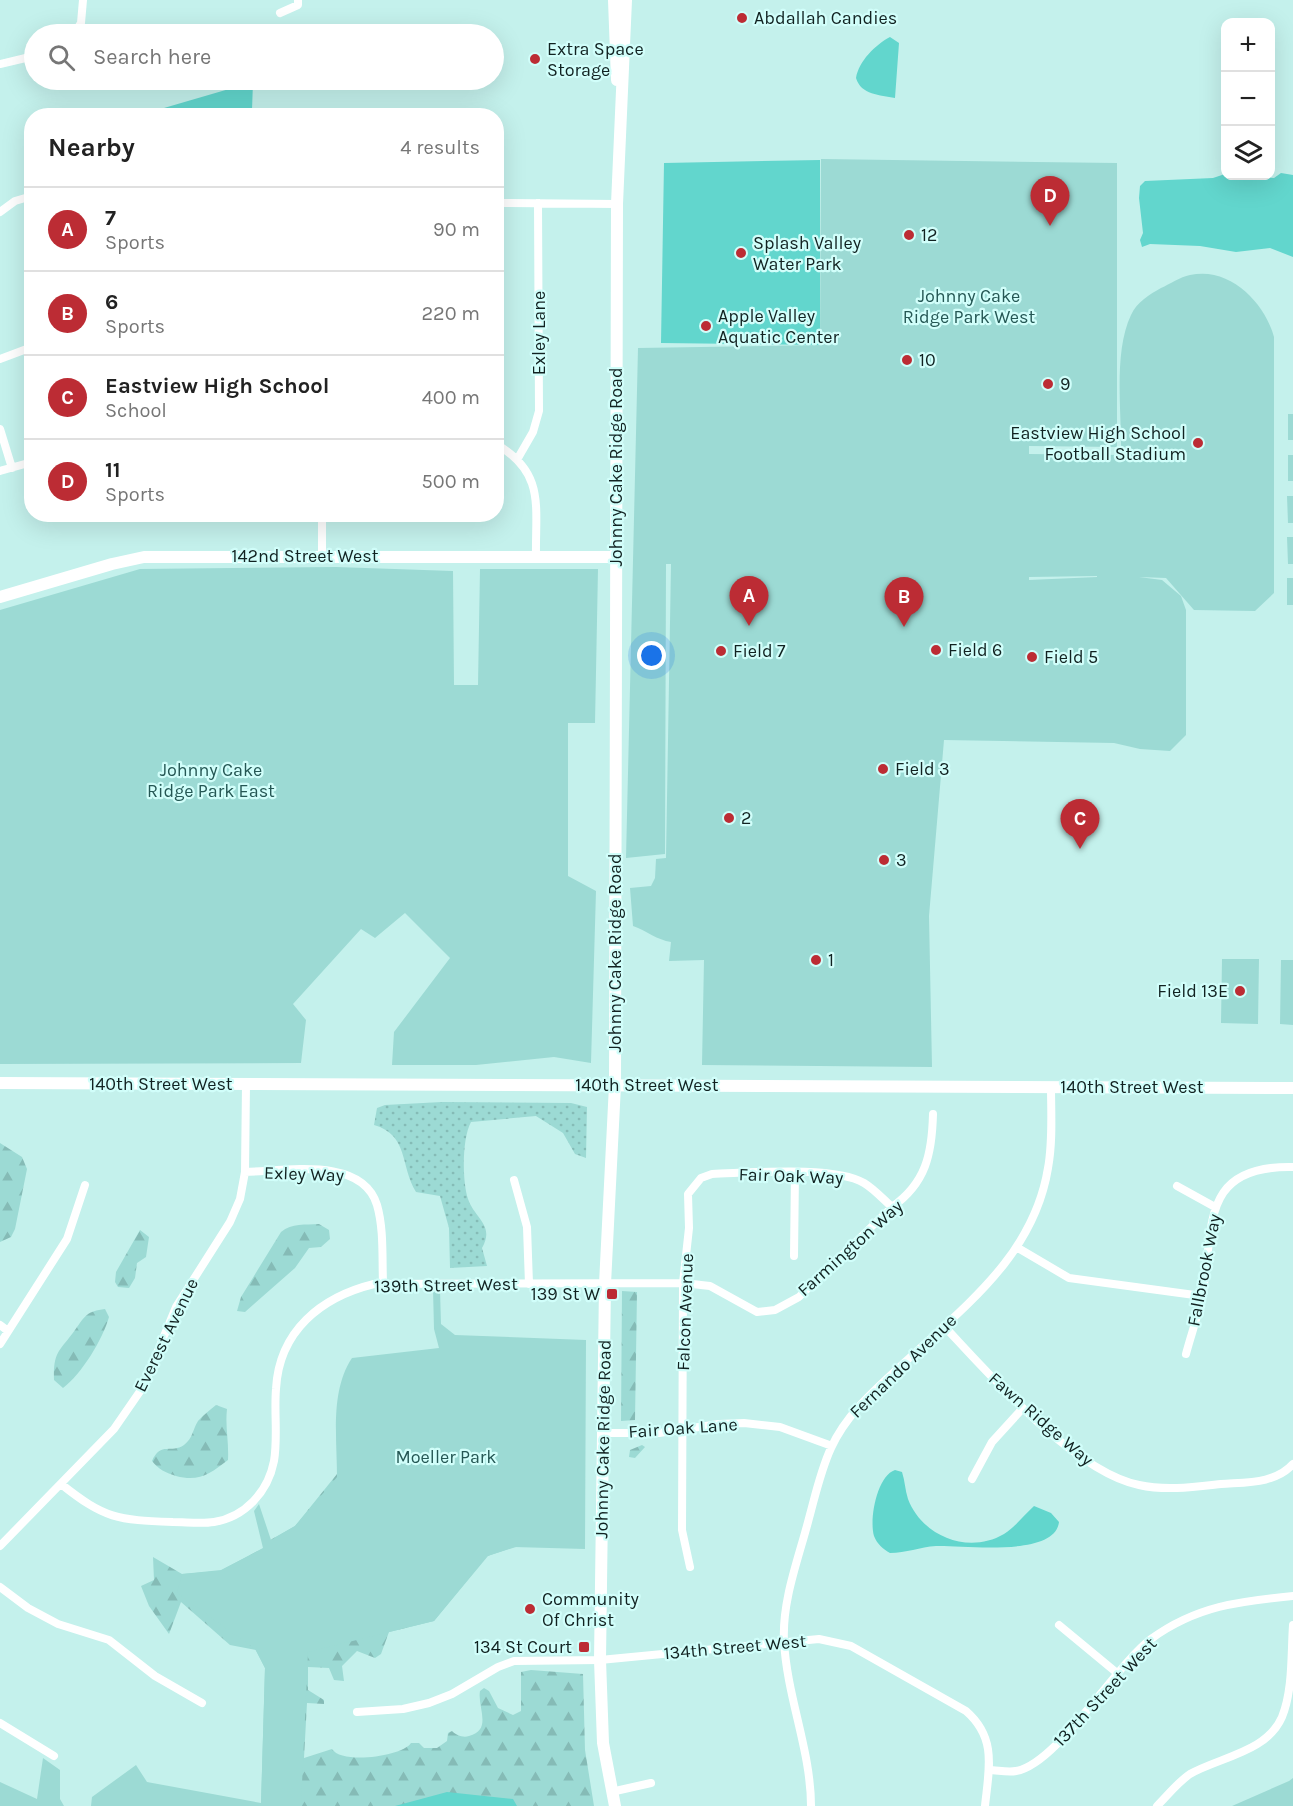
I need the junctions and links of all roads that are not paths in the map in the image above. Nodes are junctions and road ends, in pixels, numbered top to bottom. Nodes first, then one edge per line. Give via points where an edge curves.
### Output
1 (84, 0) edge
2 (298, 0) edge
3 (614, 0) edge
4 (626, 0) edge
5 (280, 13) dead end
6 (80, 24) edge
7 (24, 58) edge
8 (0, 64) edge
9 (620, 99) junction
10 (24, 198) edge
11 (504, 203) edge
12 (538, 203) junction
13 (617, 204) junction
14 (0, 212) edge
15 (24, 350) edge
16 (0, 359) edge
17 (0, 429) edge
18 (504, 449) edge
19 (518, 458) junction
20 (24, 464) edge
21 (12, 468) junction
22 (0, 471) edge
23 (322, 522) edge
24 (322, 555) junction
25 (536, 557) junction
26 (616, 557) junction
27 (0, 597) edge
28 (0, 1083) edge
29 (246, 1084) junction
30 (615, 1085) junction
31 (1051, 1086) junction
32 (1293, 1088) edge
33 (933, 1114) dead end
34 (1293, 1167) edge
35 (245, 1172) junction
36 (795, 1172) junction
37 (514, 1179) dead end
38 (85, 1185) dead end
39 (1177, 1186) dead end
40 (688, 1194) joint
41 (892, 1207) junction
42 (1215, 1207) junction
43 (1018, 1248) junction
44 (794, 1256) dead end
45 (383, 1283) junction
46 (683, 1283) junction
47 (529, 1284) junction
48 (605, 1284) junction
49 (1202, 1296) junction
50 (0, 1325) edge
51 (944, 1326) junction
52 (8, 1331) junction
53 (0, 1344) edge
54 (1186, 1354) dead end
55 (1023, 1408) junction
56 (682, 1430) junction
57 (603, 1433) junction
58 (832, 1446) junction
59 (1293, 1464) edge
60 (972, 1479) dead end
61 (60, 1484) junction
62 (1, 1542) edge
63 (690, 1567) dead end
64 (0, 1587) edge
65 (1293, 1596) edge
66 (1059, 1625) dead end
67 (1293, 1625) edge
68 (784, 1641) junction
69 (600, 1660) junction
70 (1117, 1673) junction
71 (202, 1703) dead end
72 (357, 1712) dead end
73 (0, 1723) edge
74 (54, 1756) dead end
75 (989, 1770) junction
76 (651, 1783) dead end
77 (611, 1792) junction
78 (615, 1806) edge
79 (811, 1806) edge
80 (985, 1806) edge
81 (1156, 1806) edge

1 - 6 street
2 - 5 street via 298,5
3 - 9 street, Johnny Cake Ridge Road via 614,51
4 - 9 street, Johnny Cake Ridge Road via 626,52
7 - 8 street
9 - 13 street, Johnny Cake Ridge Road
10 - 14 street
11 - 12 street
12 - 13 street
12 - 19 street, Exley Lane via 539,402 533,432
13 - 26 street, Johnny Cake Ridge Road
15 - 16 street
17 - 21 street
18 - 19 street
19 - 25 street via 530,473 535,490
20 - 21 street
21 - 22 street
23 - 24 street
24 - 25 street, 142nd Street West
24 - 27 street, 142nd Street West via 144,557
25 - 26 street, 142nd Street West
26 - 30 street, Johnny Cake Ridge Road
28 - 29 street, 140th Street West
29 - 30 street, 140th Street West
29 - 35 street, Everest Avenue
30 - 31 street, 140th Street West
30 - 48 street, Johnny Cake Ridge Road
31 - 32 street, 140th Street West
31 - 43 street, Fernando Avenue via 1046,1180 1033,1221
33 - 41 street, Farmington Way via 932,1146 921,1175 909,1195
34 - 42 street, Fallbrook Way via 1267,1168 1242,1177
35 - 45 street, Exley Way via 333,1171 362,1181 378,1211
35 - 61 street, Everest Avenue via 235,1211 176,1307 143,1387 114,1430
36 - 40 street, Fair Oak Way via 712,1174 701,1178
36 - 41 street, Fair Oak Way via 848,1176 864,1183
36 - 44 street
37 - 47 street via 527,1227
38 - 52 street via 67,1239
39 - 42 street
40 - 46 street, Falcon Avenue
41 - 46 street, Farmington Way via 799,1297 775,1310 757,1312 710,1286
42 - 49 street, Fallbrook Way via 1208,1232
43 - 49 street via 1069,1278
43 - 51 street, Fernando Avenue via 994,1278
45 - 47 street, 139th Street West
45 - 61 street, 139th Street West via 347,1291 326,1302 292,1338 276,1380 271,1474 256,1500 243,1511 204,1523 119,1518 92,1509
46 - 48 street, Farmington Way
46 - 56 street, Falcon Avenue
47 - 48 street, 139th Street West
48 - 57 street, Johnny Cake Ridge Road
49 - 54 street, Fallbrook Way
50 - 52 street
51 - 55 street, Fawn Ridge Way
51 - 58 street, Fernando Avenue via 859,1405
52 - 53 street
55 - 59 street, Fawn Ridge Way via 1091,1465 1138,1485 1166,1489 1261,1481
55 - 60 street via 992,1442
56 - 57 street, Fair Oak Lane
56 - 58 street, Fair Oak Lane via 719,1424 762,1424
56 - 63 street, Falcon Avenue via 682,1530
57 - 69 street, Johnny Cake Ridge Road
58 - 68 street, Fernando Avenue via 791,1585
61 - 62 street, Everest Avenue
64 - 71 street via 48,1618 109,1640 155,1676
65 - 70 street, 137th Street West via 1237,1601 1192,1614 1150,1639
66 - 70 street
67 - 81 street via 1287,1701 1272,1733 1252,1748 1211,1762 1187,1776
68 - 69 street, 134th Street West
68 - 75 street, 134th Street West via 819,1639 851,1646 966,1711 978,1721 988,1740
68 - 79 street, Fernando Avenue
69 - 72 street, 134th Street West via 514,1661 429,1703
69 - 77 street, Johnny Cake Ridge Road via 603,1743
70 - 75 street, 137th Street West via 1044,1758 1016,1771
73 - 74 street
75 - 80 street, 134th Street West
76 - 77 street
77 - 78 street, Johnny Cake Ridge Road

